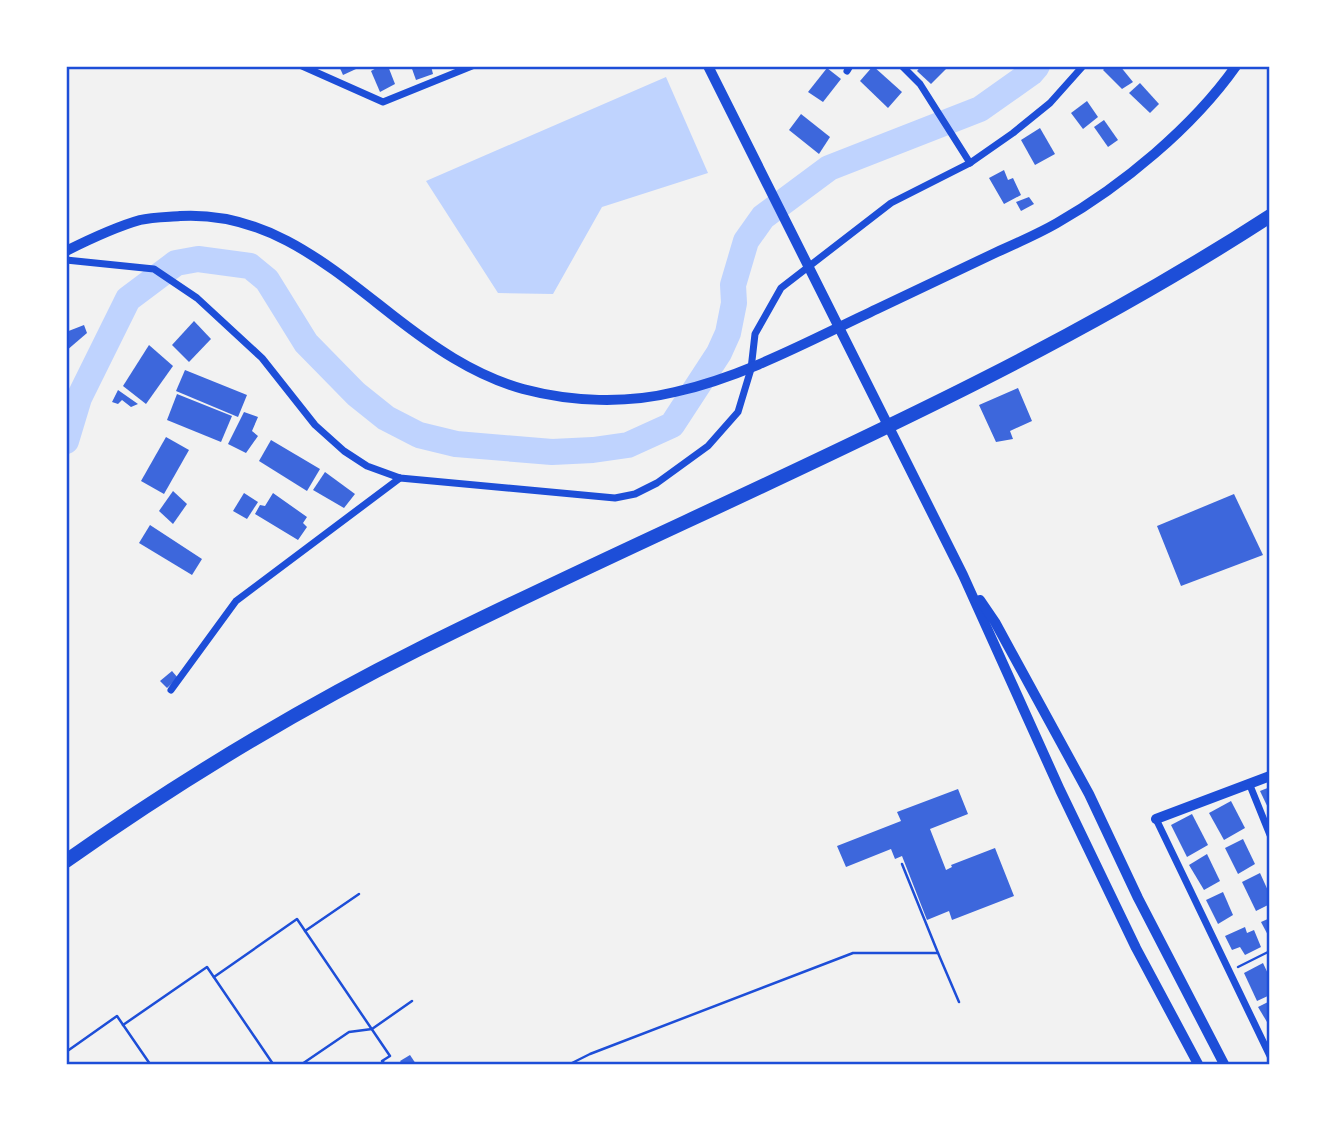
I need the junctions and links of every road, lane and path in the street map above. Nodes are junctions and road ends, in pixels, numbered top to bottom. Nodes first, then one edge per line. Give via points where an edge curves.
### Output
1 (302, 66) edge
2 (472, 66) edge
3 (708, 66) edge
4 (902, 66) edge
5 (1083, 66) edge
6 (1237, 66) edge
7 (970, 163) junction
8 (1269, 216) edge
9 (66, 251) edge
10 (66, 261) edge
11 (751, 369) junction
12 (400, 478) junction
13 (963, 575) junction
14 (172, 690) dead end
15 (1269, 776) edge
16 (1249, 783) junction
17 (1156, 819) joint
18 (1269, 835) edge
19 (66, 861) edge
20 (902, 864) dead end
21 (359, 894) dead end
22 (305, 931) junction
23 (1269, 951) edge
24 (938, 953) junction
25 (1229, 971) junction
26 (214, 977) junction
27 (412, 1001) dead end
28 (959, 1002) dead end
29 (123, 1025) junction
30 (372, 1029) junction
31 (66, 1052) edge
32 (1269, 1056) edge
33 (150, 1065) edge
34 (273, 1065) edge
35 (302, 1065) edge
36 (385, 1065) edge
37 (570, 1065) edge
38 (1198, 1065) edge
39 (1224, 1065) edge

1 - 2 street via 383,102
3 - 13 main road
4 - 7 street via 920,84
5 - 7 street via 1050,103
6 - 11 street via 1178,132 1116,184 1057,223
7 - 11 street via 891,203 781,288 755,334
8 - 19 highway via 1134,297 856,443 417,650 262,734
9 - 11 street via 141,220 191,215 228,219 310,252 426,341 470,368 537,392 625,400 674,393
10 - 12 street via 154,269 197,298 262,358 315,425 344,451 367,466
11 - 12 street via 738,412 708,446 635,494 615,498
12 - 14 street via 236,601
13 - 38 main road via 1060,790
13 - 39 main road via 995,622 1089,794
15 - 16 street
16 - 17 street
16 - 18 street
17 - 25 street
20 - 24 path
21 - 22 path
22 - 26 path via 297,919
22 - 30 path
23 - 25 path
24 - 28 path
24 - 37 path via 853,953
25 - 32 street
26 - 29 path via 207,967
26 - 34 path
27 - 30 path
29 - 31 path via 117,1016
29 - 33 path
30 - 35 path via 349,1032
30 - 36 path via 390,1055 382,1060

